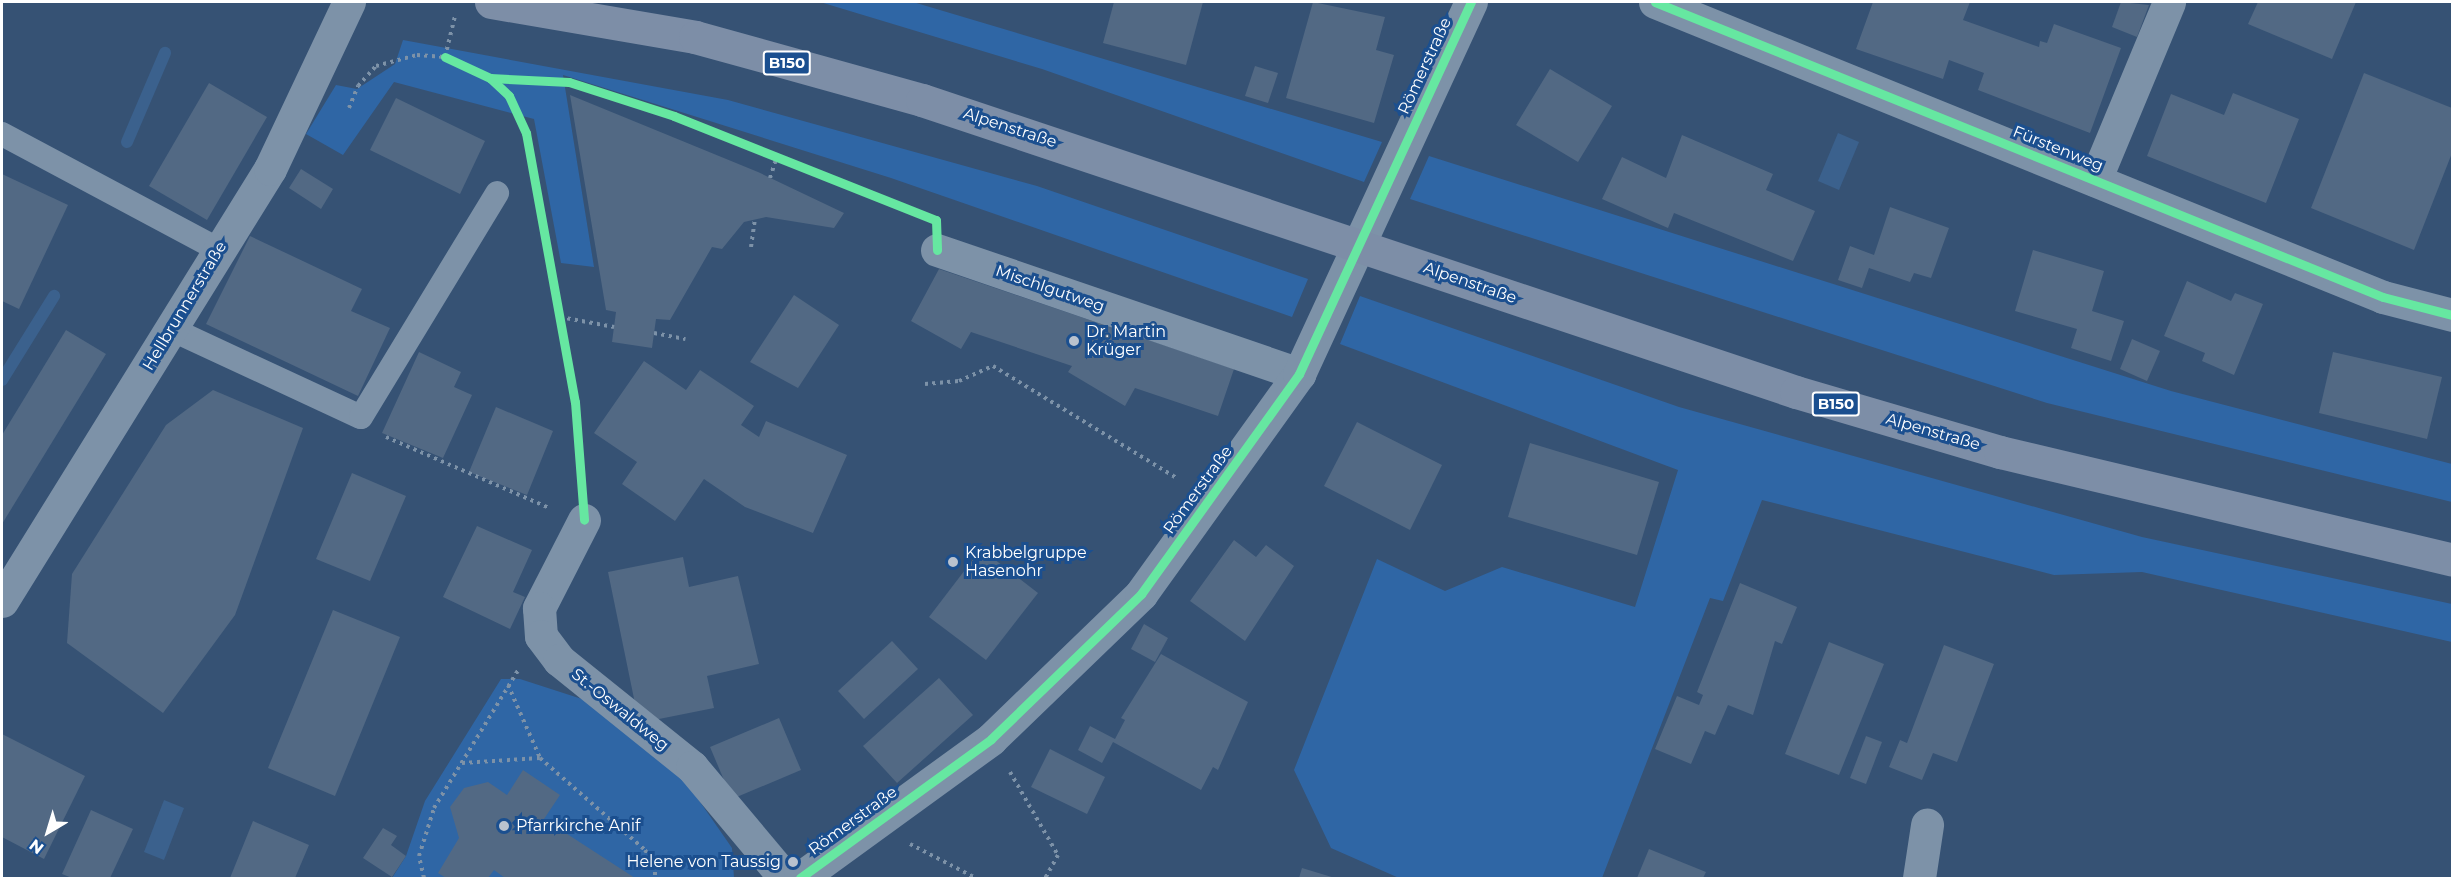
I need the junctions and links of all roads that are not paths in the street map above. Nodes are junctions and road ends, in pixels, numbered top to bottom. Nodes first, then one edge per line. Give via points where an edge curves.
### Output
1 (349, 2) edge
2 (491, 2) edge
3 (1471, 2) edge
4 (1654, 2) edge
5 (2169, 2) edge
6 (2, 134) edge
7 (2095, 180) junction
8 (497, 193) dead end
9 (219, 250) junction
10 (937, 250) dead end
11 (2452, 315) edge
12 (171, 329) junction
13 (1299, 374) junction
14 (584, 520) road end
15 (2452, 560) edge
16 (2, 601) edge
17 (1927, 825) dead end
18 (785, 879) edge
19 (800, 879) edge
20 (1919, 879) edge

1 - 9 street, Hellbrunnerstraße via 270,169
2 - 15 main road, Alpenstraße / B150 via 696,37 922,100 1796,392 2000,452
3 - 13 street, Römerstraße
4 - 7 street, Fürstenweg
5 - 7 street, Fürstenweg
6 - 9 lane
7 - 11 street, Fürstenweg via 2383,297
8 - 12 lane via 361,417
9 - 12 street, Hellbrunnerstraße
10 - 13 street, Mischlgutweg
12 - 16 street, Hellbrunnerstraße
13 - 19 street, Römerstraße via 1141,594 991,739
14 - 18 street, St.-Oswaldweg via 579,540 539,608 541,636 559,660 692,767
17 - 20 street

